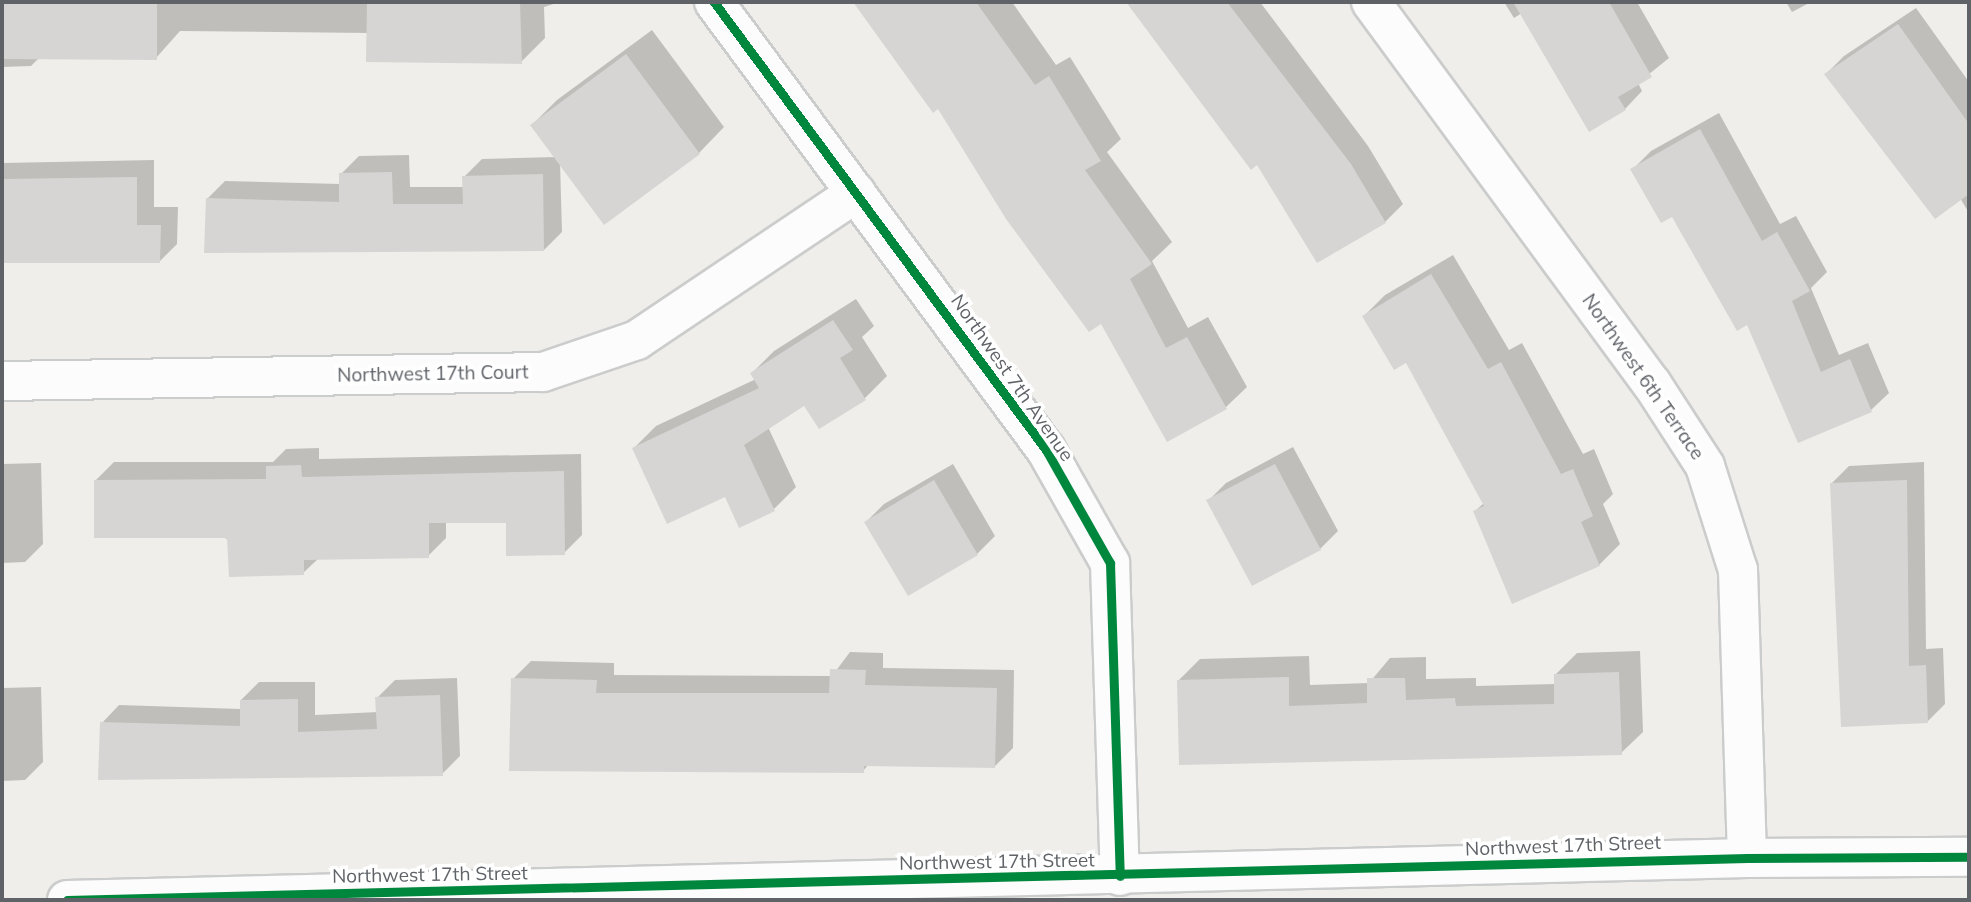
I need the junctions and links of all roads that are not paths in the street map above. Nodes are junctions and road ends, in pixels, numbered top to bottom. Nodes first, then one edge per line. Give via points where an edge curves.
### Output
1 (714, 2) edge
2 (1371, 2) edge
3 (856, 193) junction
4 (2, 381) edge
5 (1969, 857) edge
6 (1747, 858) junction
7 (1120, 876) junction
8 (67, 900) edge

1 - 3 street, Northwest 7th Avenue
2 - 6 street, Northwest 6th Terrace via 1652,384 1705,466 1738,570
3 - 4 street, Northwest 17th Court via 637,340 543,372
3 - 7 street, Northwest 7th Avenue via 1045,450 1110,564
5 - 6 street, Northwest 17th Street
6 - 7 street, Northwest 17th Street
7 - 8 street, Northwest 17th Street

